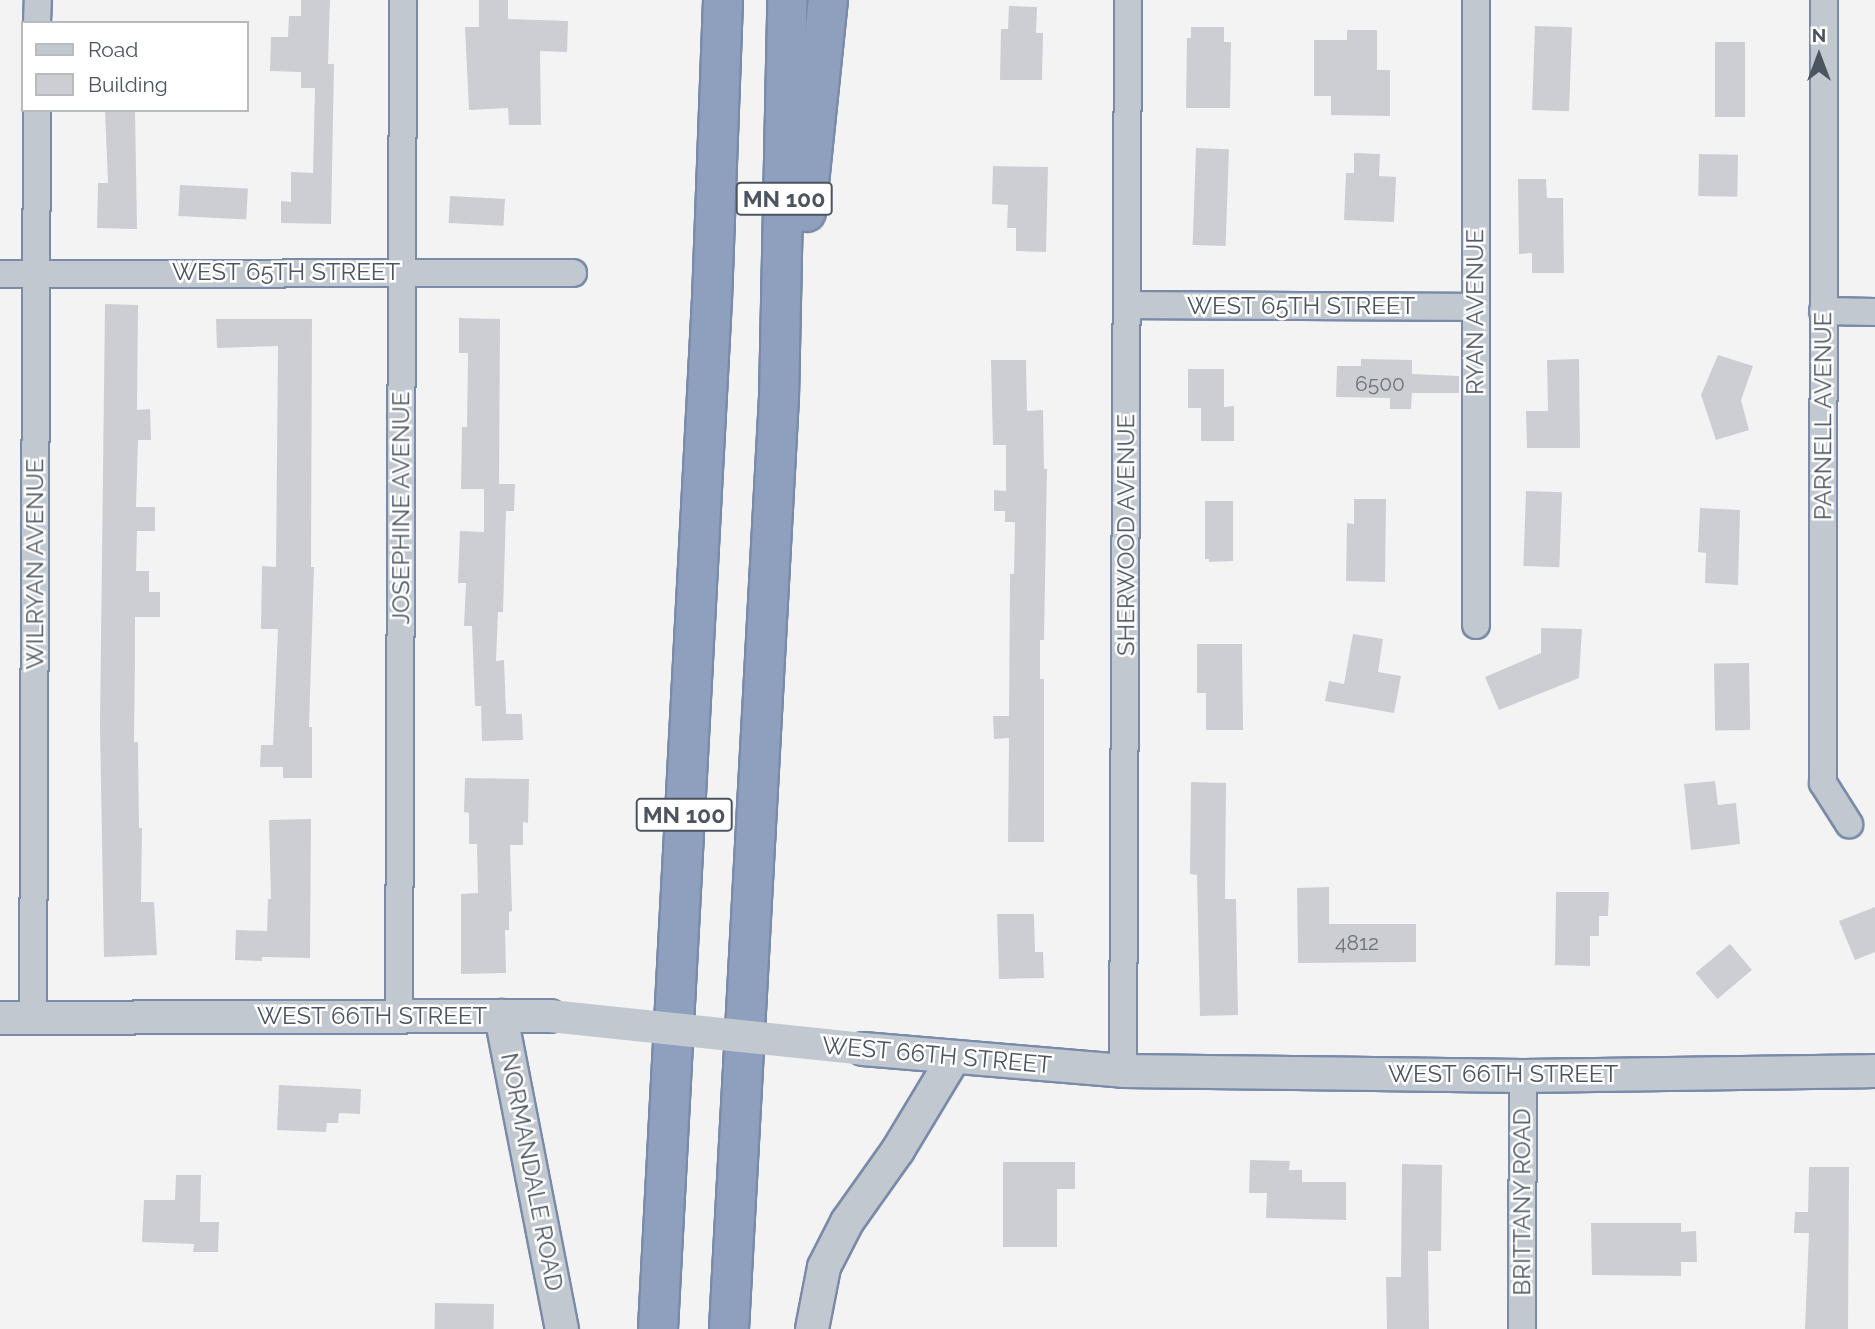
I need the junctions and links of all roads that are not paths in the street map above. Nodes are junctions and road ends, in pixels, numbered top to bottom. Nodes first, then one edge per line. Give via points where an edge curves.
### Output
1 (38, 0) edge
2 (403, 0) edge
3 (723, 0) edge
4 (788, 0) edge
5 (828, 0) edge
6 (1128, 0) edge
7 (1476, 0) edge
8 (1824, 0) edge
9 (37, 21) edge
10 (37, 112) edge
11 (402, 271) junction
12 (573, 273) dead end
13 (0, 274) edge
14 (36, 274) junction
15 (1127, 305) junction
16 (1475, 307) junction
17 (1823, 311) junction
18 (1875, 312) edge
19 (779, 398) junction
20 (1476, 625) dead end
21 (1849, 824) dead end
22 (399, 1016) junction
23 (501, 1016) junction
24 (0, 1017) edge
25 (33, 1017) junction
26 (953, 1059) junction
27 (1123, 1071) junction
28 (1875, 1071) edge
29 (1523, 1076) junction
30 (562, 1329) edge
31 (658, 1329) edge
32 (729, 1329) edge
33 (812, 1329) edge
34 (1522, 1329) edge

1 - 9 street
2 - 11 street, JOSEPHINE AVENUE
3 - 31 highway, MN 100 via 712,300
4 - 19 highway, MN 100
5 - 19 highway via 809,190
6 - 15 street, SHERWOOD AVENUE
7 - 16 street, RYAN AVENUE
8 - 17 street, PARNELL AVENUE
10 - 14 street, WILRYAN AVENUE
11 - 12 street, WEST 65TH STREET
11 - 14 street, WEST 65TH STREET
11 - 22 street, JOSEPHINE AVENUE
13 - 14 street, WEST 65TH STREET
14 - 25 street, WILRYAN AVENUE
15 - 16 street, WEST 65TH STREET
15 - 27 street, SHERWOOD AVENUE
16 - 20 street, RYAN AVENUE
17 - 18 street
17 - 21 street, PARNELL AVENUE via 1823,783
19 - 32 highway, MN 100
22 - 23 street, WEST 66TH STREET
22 - 25 street, WEST 66TH STREET
23 - 26 street, WEST 66TH STREET, bridge via 550,1016
23 - 30 street, NORMANDALE ROAD
24 - 25 street, WEST 66TH STREET
26 - 27 street, WEST 66TH STREET
26 - 33 street via 898,1150 847,1222 824,1267
27 - 29 street, WEST 66TH STREET
28 - 29 street, WEST 66TH STREET
29 - 34 street, BRITTANY ROAD

